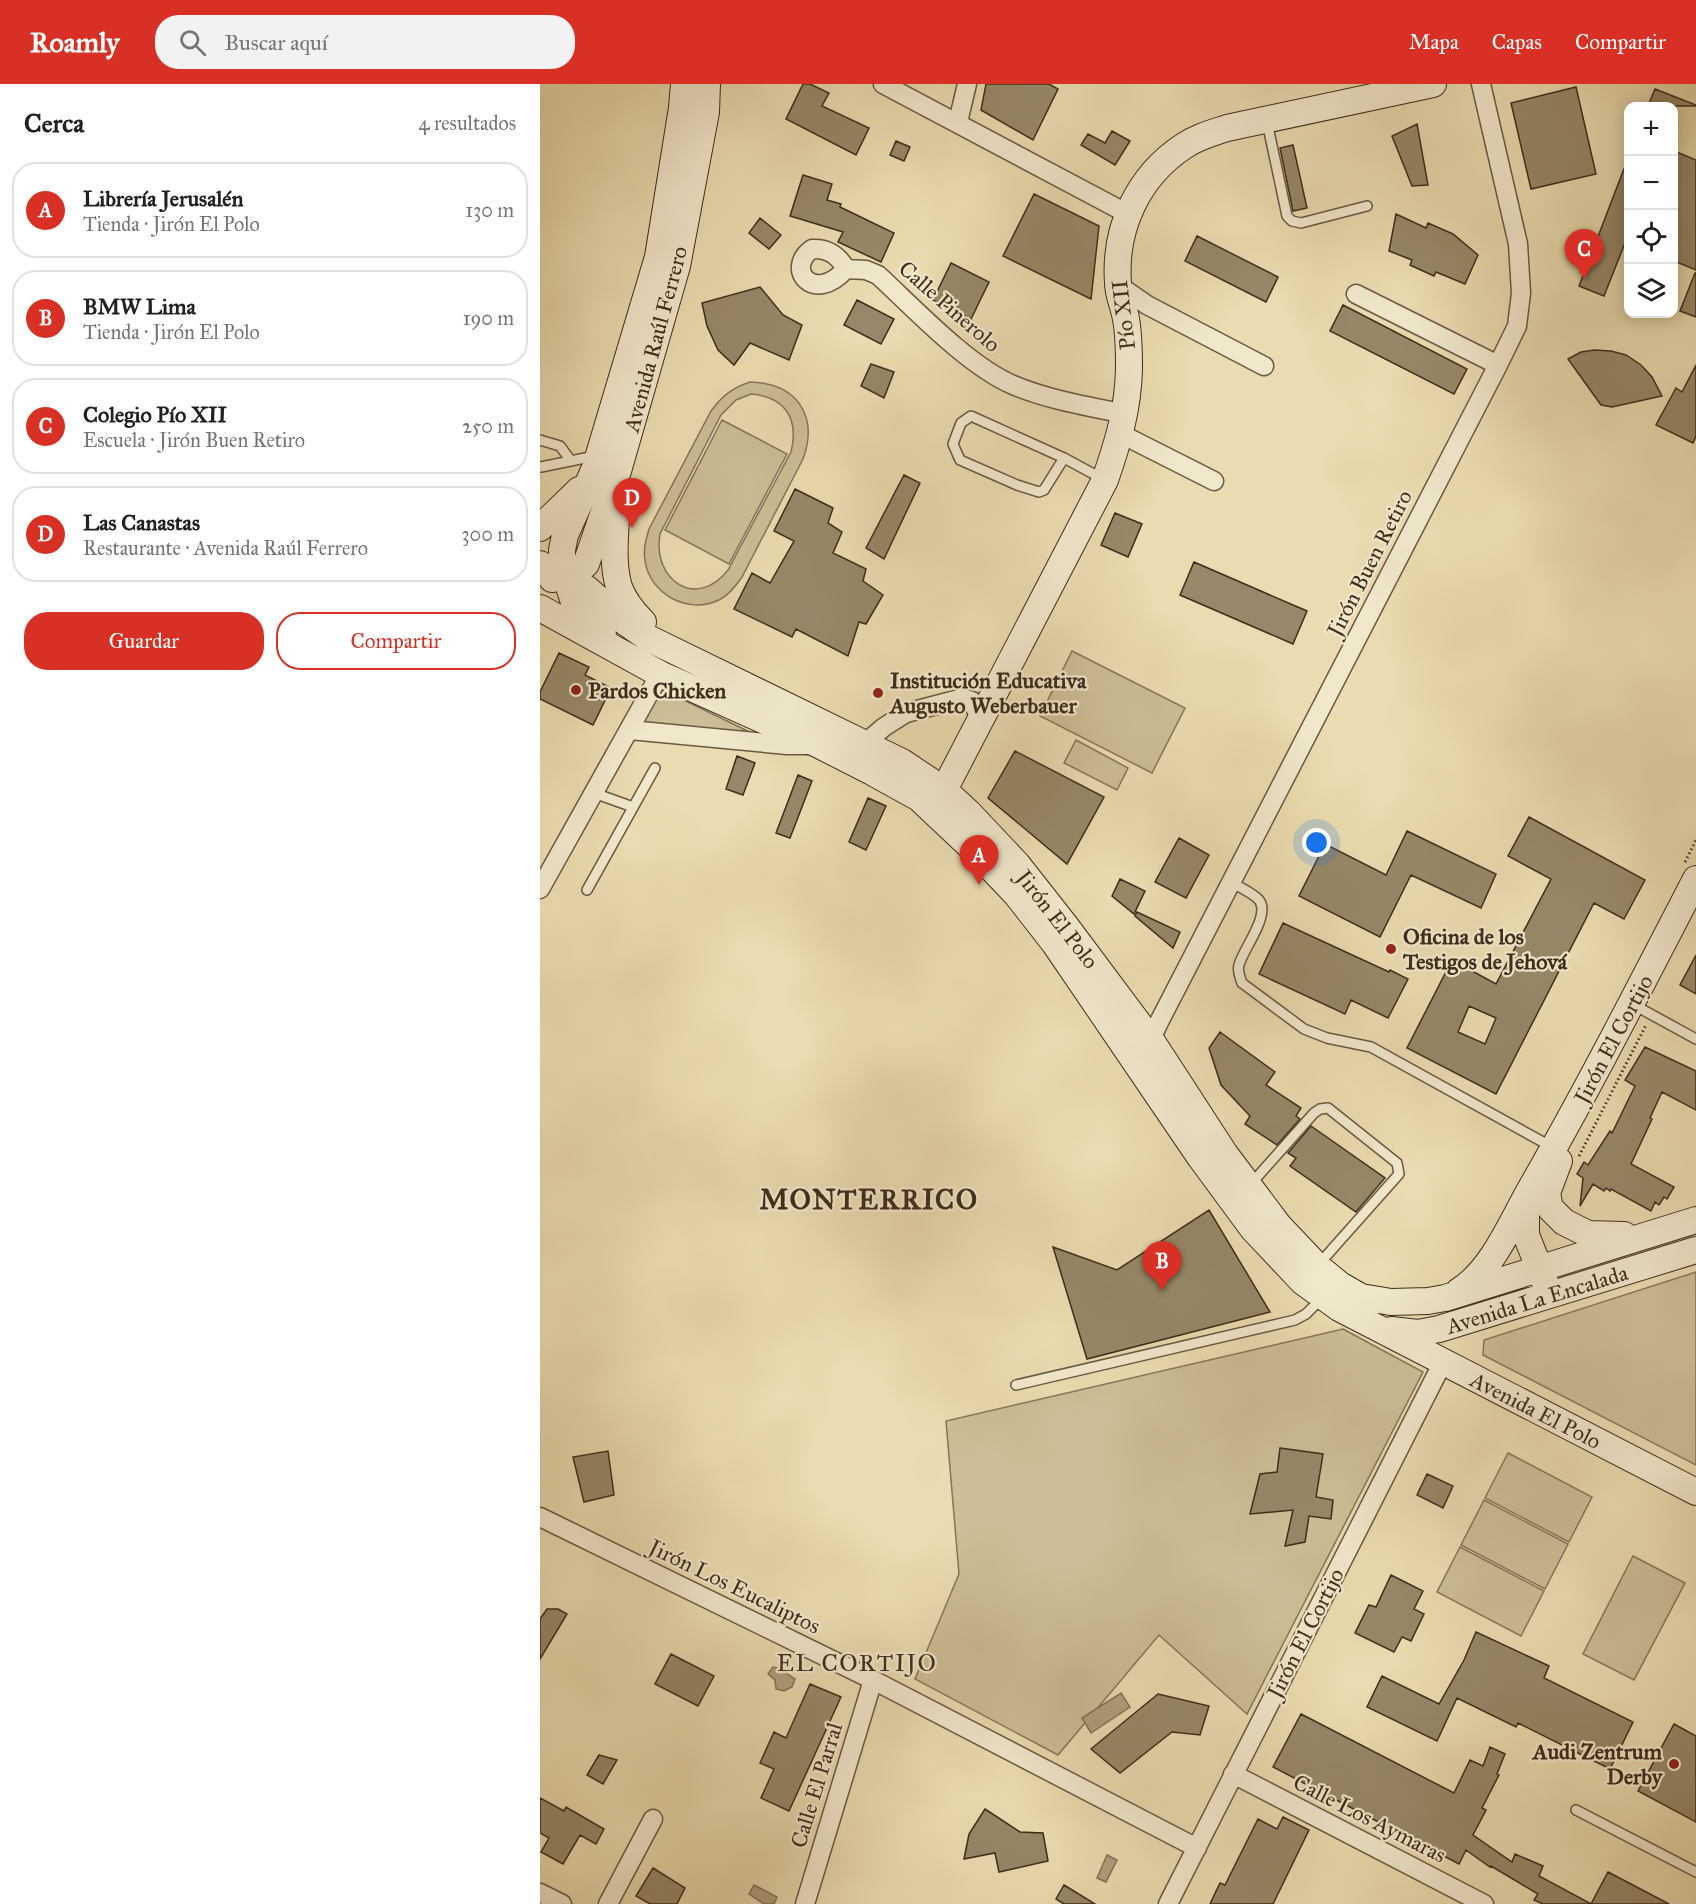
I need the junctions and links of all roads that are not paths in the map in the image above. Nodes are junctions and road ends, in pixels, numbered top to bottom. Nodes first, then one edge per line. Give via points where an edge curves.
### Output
1 (684, 84) edge
2 (707, 84) edge
3 (883, 84) edge
4 (967, 84) edge
5 (1433, 84) edge
6 (1481, 84) edge
7 (1361, 91) edge
8 (1267, 119) junction
9 (958, 122) junction
10 (1367, 206) dead end
11 (1128, 214) junction
12 (846, 269) dead end
13 (1118, 285) junction
14 (1356, 294) dead end
15 (1498, 365) junction
16 (1264, 366) dead end
17 (1123, 424) junction
18 (540, 440) edge
19 (1064, 458) junction
20 (595, 464) junction
21 (541, 467) edge
22 (1105, 480) junction
23 (1214, 481) dead end
24 (540, 528) edge
25 (540, 564) edge
26 (566, 577) junction
27 (540, 578) edge
28 (540, 608) edge
29 (621, 652) junction
30 (660, 674) junction
31 (720, 674) junction
32 (976, 729) junction
33 (630, 730) junction
34 (863, 745) junction
35 (819, 746) junction
36 (655, 768) dead end
37 (944, 790) junction
38 (594, 793) junction
39 (633, 807) junction
40 (1696, 879) edge
41 (1231, 882) junction
42 (540, 889) edge
43 (587, 890) dead end
44 (1641, 1009) junction
45 (1696, 1039) edge
46 (1151, 1040) junction
47 (1578, 1107) junction
48 (1554, 1148) junction
49 (1250, 1185) junction
50 (1526, 1197) junction
51 (1696, 1220) edge
52 (1650, 1233) junction
53 (1696, 1250) edge
54 (1317, 1266) junction
55 (1539, 1269) junction
56 (1490, 1285) junction
57 (1551, 1295) junction
58 (1323, 1298) junction
59 (1445, 1298) junction
60 (1449, 1326) junction
61 (1376, 1327) junction
62 (1443, 1362) junction
63 (1016, 1385) dead end
64 (1696, 1492) edge
65 (540, 1516) edge
66 (873, 1680) junction
67 (1233, 1774) junction
68 (1576, 1809) dead end
69 (653, 1819) dead end
70 (1197, 1848) junction
71 (1696, 1872) edge
72 (540, 1893) edge
73 (562, 1904) edge
74 (608, 1904) edge
75 (805, 1904) edge
76 (1168, 1904) edge
77 (1484, 1904) edge

1 - 20 main road, Avenida Raúl Ferrero via 657,257
2 - 20 main road, Avenida Raúl Ferrero via 706,112 677,266
3 - 9 street
4 - 9 street
5 - 7 main road, Pío XII
6 - 15 street, Jirón Buen Retiro via 1518,244 1517,326
7 - 8 main road, Pío XII
8 - 10 lane via 1287,216 1292,221 1301,223
8 - 11 main road, Pío XII via 1205,135 1184,146 1151,175
9 - 11 street
11 - 13 main road, Pío XII via 1118,257
12 - 17 street, Calle Pinerolo via 878,275 961,351 1004,380
13 - 16 street
13 - 17 main road, Pío XII via 1128,338
14 - 15 street
15 - 41 street, Jirón Buen Retiro
17 - 22 main road, Pío XII
17 - 23 street, Calle Pinerolo
18 - 20 lane
19 - 19 lane via 971,416 961,423 953,444 960,460 1039,492
19 - 22 lane
20 - 21 lane
20 - 24 main road via 576,494
20 - 26 main road, Avenida Raúl Ferrero via 565,535 561,555
20 - 31 main road via 619,588 629,607 648,628
22 - 32 main road, Pío XII
25 - 26 main road, Jirón El Polo
26 - 27 main road
26 - 29 main road, Avenida Raúl Ferrero via 579,609
26 - 31 main road, Jirón El Polo via 587,588 648,638
28 - 29 main road, Jirón El Polo
29 - 30 main road, Jirón El Polo
30 - 33 street
30 - 35 main road, Jirón El Polo
31 - 34 main road, Jirón El Polo
32 - 34 street via 978,714 972,701 963,698 906,713
32 - 37 main road, Pío XII
33 - 35 street
33 - 38 street
34 - 37 main road, Jirón El Polo via 913,768
35 - 58 main road, Jirón El Polo via 919,798 1016,894 1253,1229
36 - 39 lane
37 - 46 main road, Jirón El Polo via 1017,864
38 - 39 lane
38 - 42 street
39 - 43 lane
40 - 44 main road, Jirón El Cortijo
41 - 46 street, Jirón Buen Retiro
41 - 48 lane via 1259,900 1262,908 1262,917 1238,965 1242,983 1304,1029 1371,1047
44 - 45 lane
44 - 47 main road, Jirón El Cortijo
46 - 49 main road, Jirón El Polo via 1225,1154
47 - 48 main road, Jirón El Cortijo
47 - 52 main road via 1547,1193 1550,1208 1564,1222 1588,1234
48 - 50 main road, Jirón El Cortijo
49 - 54 main road, Jirón El Polo via 1279,1226
49 - 54 lane via 1320,1109 1328,1108 1397,1163 1398,1174
50 - 55 main road, Jirón El Cortijo via 1526,1235
50 - 59 main road, Jirón El Cortijo via 1480,1274
51 - 52 main road, Avenida La Encalada
52 - 55 main road, Avenida La Encalada
53 - 57 main road, Avenida La Encalada
54 - 59 main road, Jirón El Polo via 1361,1297 1392,1302
55 - 56 main road, Avenida La Encalada
55 - 57 main road, Jirón El Cortijo
56 - 59 main road, Avenida La Encalada
56 - 60 main road via 1502,1290 1500,1301
57 - 60 main road, Avenida La Encalada
58 - 61 main road, Jirón El Polo
58 - 63 lane via 1295,1320
60 - 61 main road, Avenida La Encalada via 1418,1333
61 - 62 main road, Avenida El Polo
62 - 64 main road, Avenida El Polo
62 - 67 street, Jirón El Cortijo
65 - 66 street, Jirón Los Eucaliptos
66 - 70 street, Jirón Los Eucaliptos
66 - 75 street, Calle El Parral
67 - 70 street, Jirón El Cortijo
67 - 77 street, Calle Los Aymaras
68 - 71 lane
69 - 74 street
70 - 76 street, Jirón El Cortijo
72 - 73 street

